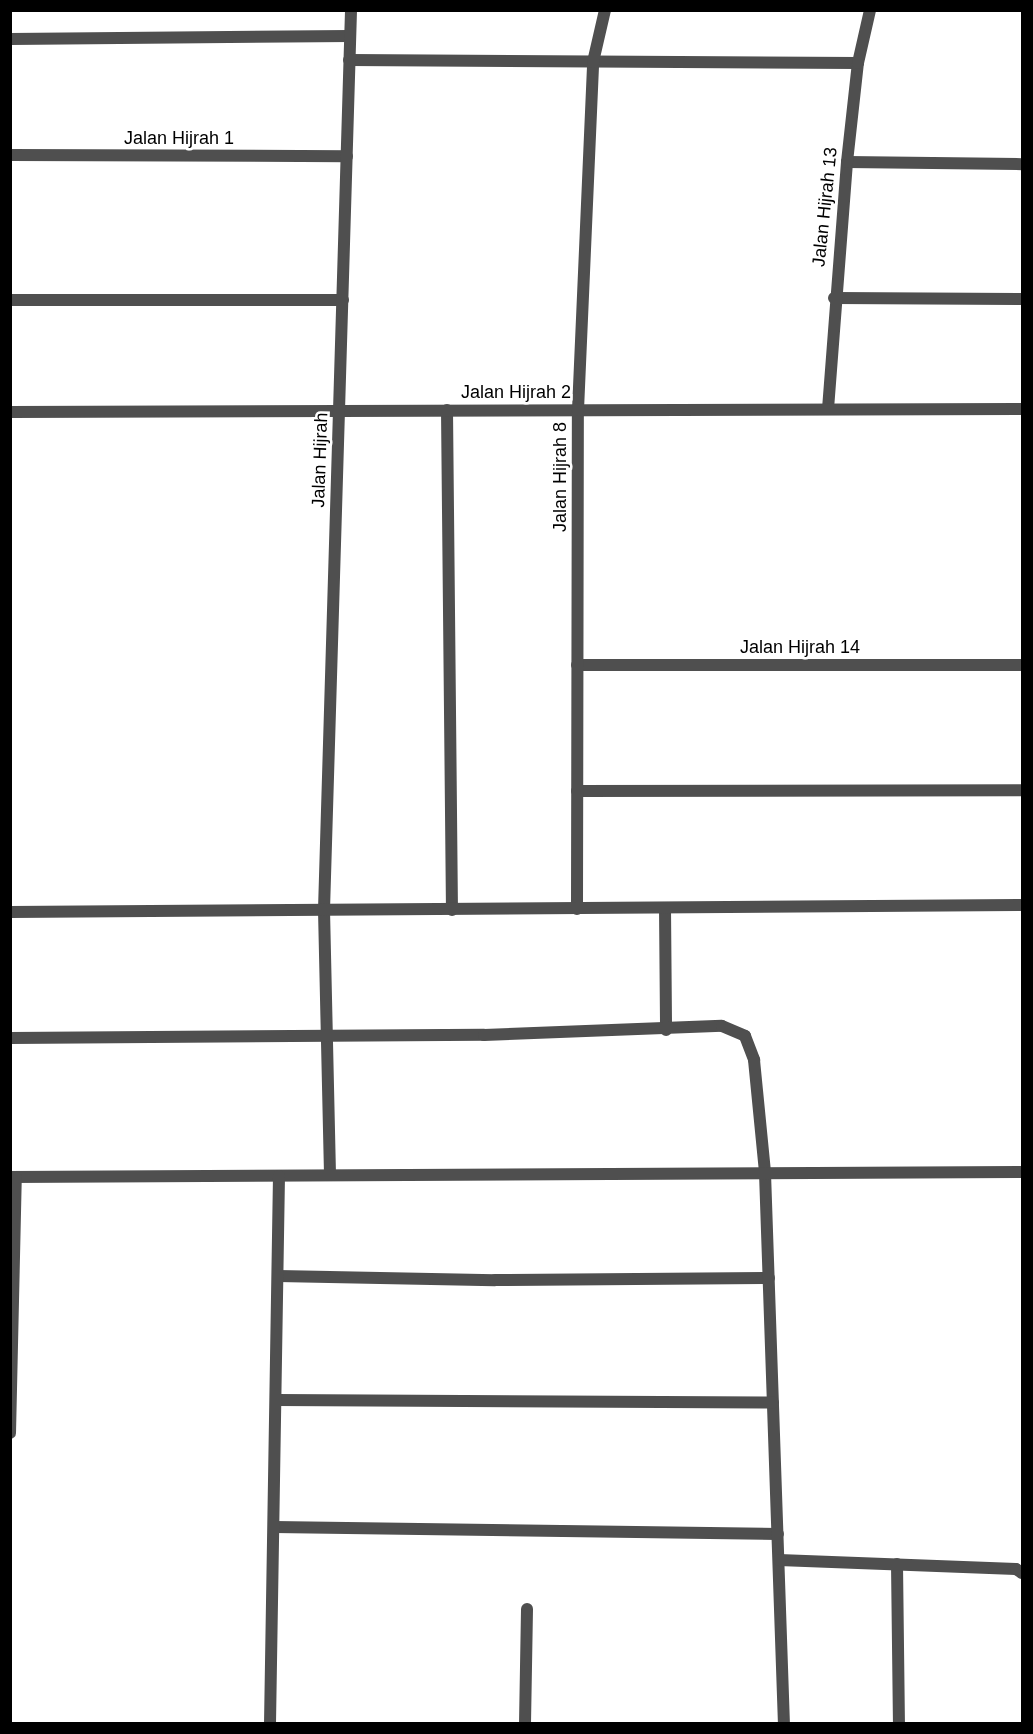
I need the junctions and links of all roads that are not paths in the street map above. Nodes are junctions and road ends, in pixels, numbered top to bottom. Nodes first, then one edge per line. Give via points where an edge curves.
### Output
1 (351, 10) edge
2 (605, 10) edge
3 (870, 10) edge
4 (350, 36) junction
5 (10, 39) edge
6 (349, 60) junction
7 (593, 62) junction
8 (858, 63) junction
9 (10, 155) edge
10 (347, 156) junction
11 (847, 162) junction
12 (1023, 164) edge
13 (834, 298) junction
14 (1023, 299) edge
15 (10, 300) edge
16 (343, 300) junction
17 (828, 409) junction
18 (1023, 409) edge
19 (447, 410) junction
20 (578, 410) junction
21 (339, 411) junction
22 (10, 412) edge
23 (577, 665) junction
24 (1023, 665) edge
25 (1023, 790) edge
26 (577, 791) junction
27 (1023, 905) edge
28 (665, 908) junction
29 (577, 909) junction
30 (324, 910) junction
31 (452, 910) junction
32 (10, 912) edge
33 (666, 1030) junction
34 (327, 1035) junction
35 (10, 1038) edge
36 (1023, 1172) edge
37 (765, 1173) junction
38 (330, 1175) junction
39 (279, 1176) junction
40 (13, 1178) edge
41 (278, 1276) junction
42 (769, 1278) junction
43 (276, 1400) junction
44 (773, 1403) junction
45 (10, 1433) edge
46 (274, 1527) junction
47 (778, 1534) junction
48 (779, 1560) junction
49 (897, 1564) junction
50 (1023, 1573) edge
51 (527, 1610) dead end
52 (270, 1724) edge
53 (525, 1724) edge
54 (784, 1724) edge
55 (899, 1724) edge

1 - 4 street, Jalan Hijrah
2 - 7 street, Jalan Hijrah 8
3 - 8 street, Jalan Hijrah 13
4 - 5 street
4 - 6 street, Jalan Hijrah
6 - 7 street
6 - 10 street, Jalan Hijrah
7 - 8 street
7 - 20 street, Jalan Hijrah 8
8 - 11 street, Jalan Hijrah 13
9 - 10 street, Jalan Hijrah 1
10 - 16 street, Jalan Hijrah
11 - 12 street
11 - 13 street, Jalan Hijrah 13
13 - 14 street
13 - 17 street, Jalan Hijrah 13
15 - 16 street
16 - 21 street, Jalan Hijrah
17 - 18 street, Jalan Hijrah 2
17 - 20 street, Jalan Hijrah 2
19 - 20 street, Jalan Hijrah 2
19 - 21 street, Jalan Hijrah 2
19 - 31 street
20 - 23 street, Jalan Hijrah 8
21 - 22 street, Jalan Hijrah 2
21 - 30 street, Jalan Hijrah
23 - 24 street, Jalan Hijrah 14
23 - 26 street, Jalan Hijrah 8
25 - 26 street
26 - 29 street, Jalan Hijrah 8
27 - 28 street
28 - 29 street
28 - 33 street
29 - 31 street
30 - 31 street
30 - 32 street
30 - 34 street, Jalan Hijrah
33 - 34 street
33 - 37 street via 722,1026 745,1036 754,1060
34 - 35 street
34 - 38 street, Jalan Hijrah
36 - 37 street
37 - 38 street
37 - 42 street
38 - 39 street
39 - 40 street
39 - 41 street
40 - 45 street
41 - 42 street via 495,1280
41 - 43 street
42 - 44 street
43 - 44 street
43 - 46 street
44 - 47 street
46 - 47 street
46 - 52 street
47 - 48 street
48 - 49 street
48 - 54 street
49 - 50 street via 1016,1569
49 - 55 street
51 - 53 street

